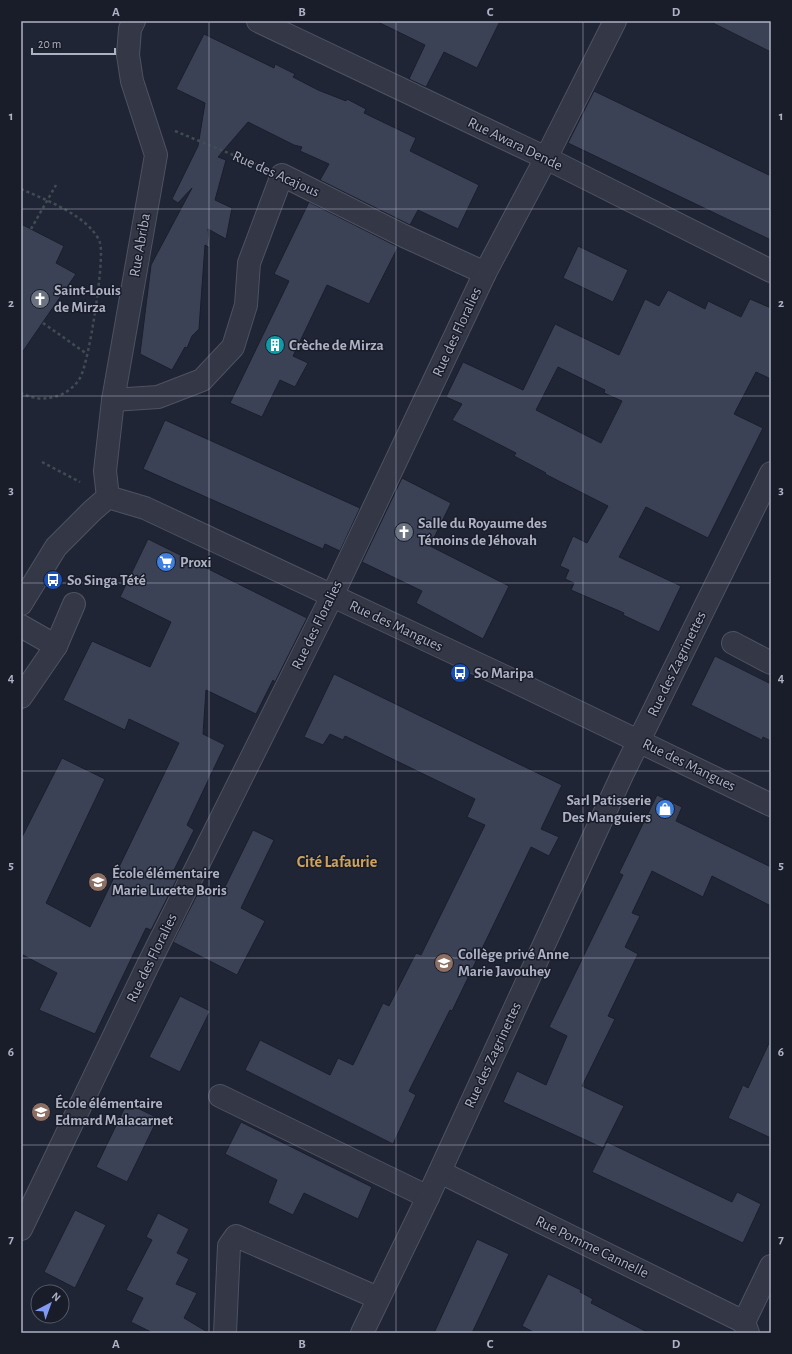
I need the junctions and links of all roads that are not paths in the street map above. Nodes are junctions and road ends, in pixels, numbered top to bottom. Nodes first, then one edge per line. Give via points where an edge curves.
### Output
1 (134, 21) edge
2 (258, 21) edge
3 (615, 21) edge
4 (546, 158) junction
5 (771, 271) edge
6 (485, 273) junction
7 (113, 400) junction
8 (771, 474) edge
9 (108, 498) junction
10 (332, 596) junction
11 (21, 604) edge
12 (74, 604) dead end
13 (21, 626) edge
14 (733, 643) dead end
15 (56, 646) junction
16 (771, 663) edge
17 (21, 698) edge
18 (639, 741) junction
19 (771, 805) edge
20 (220, 1096) dead end
21 (440, 1172) junction
22 (428, 1197) junction
23 (21, 1229) edge
24 (771, 1266) edge
25 (378, 1298) junction
26 (746, 1327) edge
27 (225, 1333) edge
28 (362, 1333) edge

1 - 7 street, Rue Abriba via 130,29 128,55 132,81 156,155
2 - 4 street, Rue Awara Dende
3 - 4 street, Rue des Floralies
4 - 5 street, Rue Awara Dende
4 - 6 street, Rue des Floralies
6 - 7 street, Rue des Acajous via 282,175 249,264 246,306 233,347 202,380 158,397
6 - 10 street, Rue des Floralies
7 - 9 street, Rue Abriba via 105,471
8 - 18 street, Rue des Zagrinettes
9 - 10 street, Rue des Mangues via 146,508
9 - 11 street via 56,547
10 - 18 street, Rue des Mangues
10 - 23 street, Rue des Floralies via 148,965
12 - 15 street
13 - 15 street
14 - 16 street
15 - 17 street
18 - 19 street, Rue des Mangues
18 - 21 street, Rue des Zagrinettes
20 - 22 street
21 - 22 street, Rue des Zagrinettes
21 - 26 street, Rue Pomme Cannelle
22 - 25 street, Rue des Zagrinettes
24 - 26 street
25 - 27 street via 236,1236 229,1246
25 - 28 street, Rue des Zagrinettes

